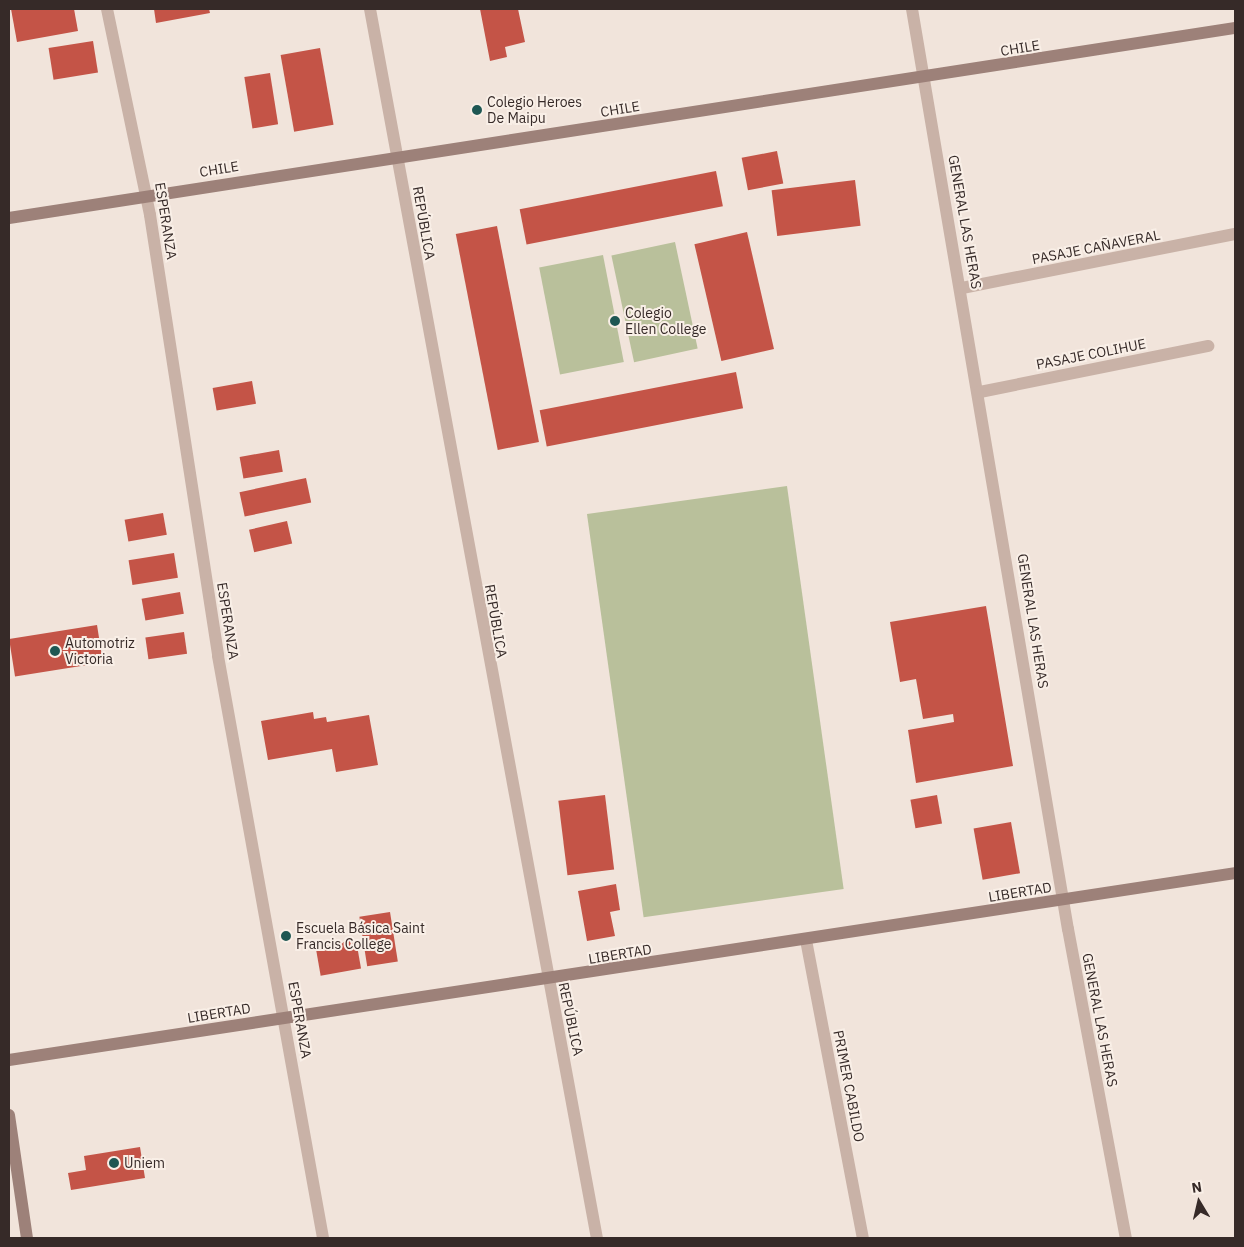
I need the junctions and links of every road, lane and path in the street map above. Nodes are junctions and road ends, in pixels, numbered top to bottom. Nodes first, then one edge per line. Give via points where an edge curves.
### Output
1 (107, 9) edge
2 (370, 9) edge
3 (912, 9) edge
4 (1235, 28) edge
5 (924, 78) junction
6 (397, 157) junction
7 (147, 196) junction
8 (9, 218) edge
9 (1235, 234) edge
10 (962, 288) junction
11 (1208, 346) dead end
12 (980, 392) junction
13 (1235, 873) edge
14 (1063, 900) junction
15 (806, 940) junction
16 (548, 981) junction
17 (285, 1019) junction
18 (9, 1060) edge
19 (9, 1116) edge
20 (28, 1238) edge
21 (323, 1238) edge
22 (597, 1238) edge
23 (862, 1238) edge
24 (1126, 1238) edge

1 - 7 street, ESPERANZA
2 - 6 street, REPÚBLICA
3 - 5 street, GENERAL LAS HERAS
4 - 5 street, CHILE
5 - 6 street, CHILE
5 - 10 street, GENERAL LAS HERAS
6 - 7 street, CHILE
6 - 16 street, REPÚBLICA
7 - 8 street, CHILE
7 - 17 street, ESPERANZA via 219,665
9 - 10 street, PASAJE CAÑAVERAL
10 - 12 street, GENERAL LAS HERAS
11 - 12 street, PASAJE COLIHUE
12 - 14 street, GENERAL LAS HERAS
13 - 14 street, LIBERTAD
14 - 15 street, LIBERTAD
14 - 24 street, GENERAL LAS HERAS
15 - 16 street, LIBERTAD
15 - 23 street, PRIMER CABILDO
16 - 17 street, LIBERTAD
16 - 22 street, REPÚBLICA
17 - 18 street, LIBERTAD
17 - 21 street, ESPERANZA
19 - 20 street

